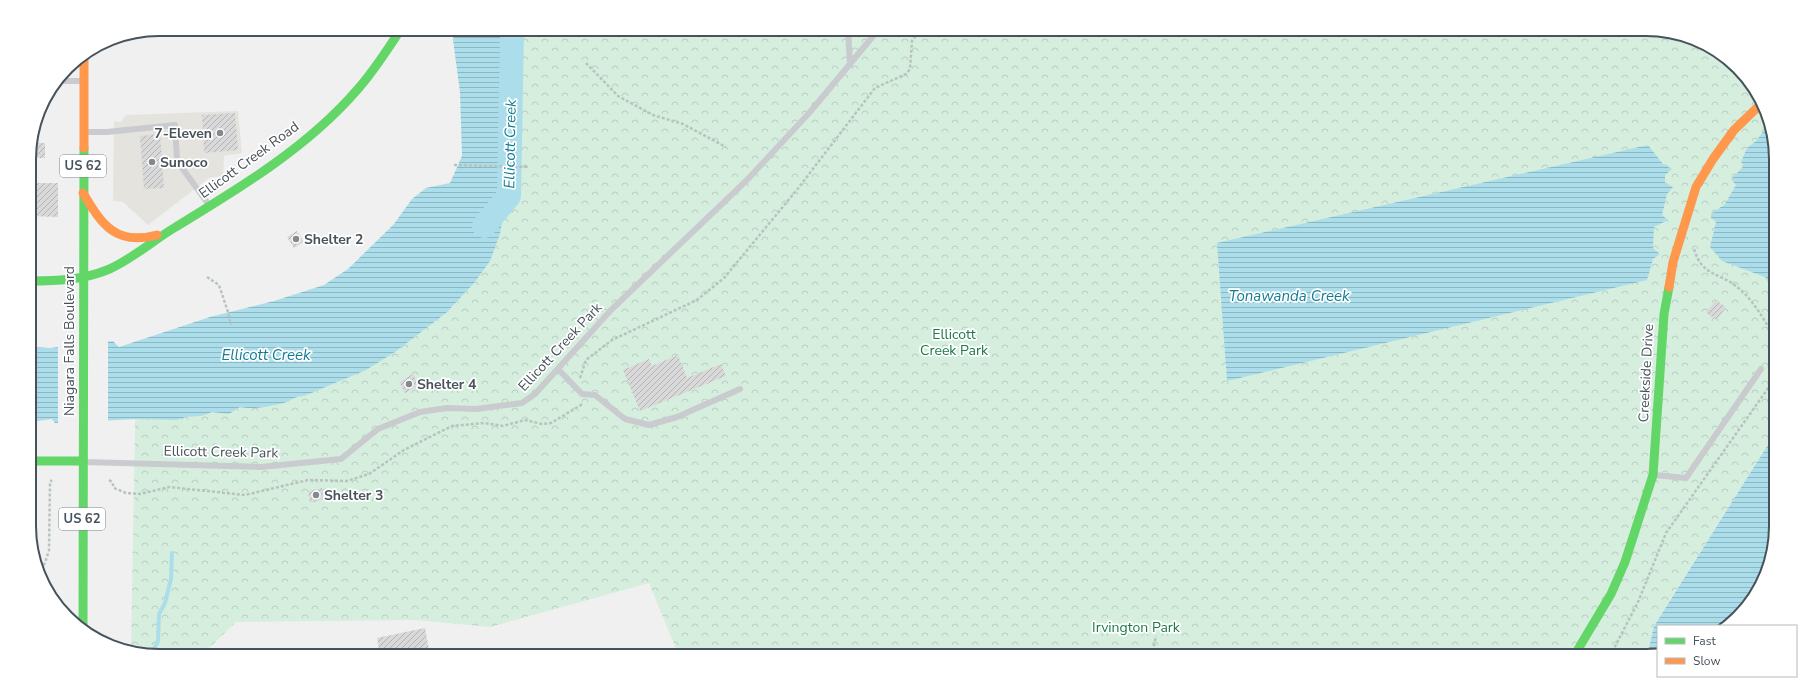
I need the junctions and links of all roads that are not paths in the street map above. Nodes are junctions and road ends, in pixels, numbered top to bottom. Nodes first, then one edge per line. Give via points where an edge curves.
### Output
1 (396, 36) edge
2 (848, 36) edge
3 (873, 36) edge
4 (84, 61) edge
5 (850, 65) junction
6 (84, 80) junction
7 (64, 81) edge
8 (1757, 107) edge
9 (84, 132) junction
10 (83, 193) junction
11 (210, 206) junction
12 (171, 230) junction
13 (84, 278) junction
14 (36, 281) edge
15 (558, 369) junction
16 (1761, 369) dead end
17 (740, 390) dead end
18 (36, 461) edge
19 (82, 462) junction
20 (1653, 475) junction
21 (84, 623) edge
22 (1578, 649) edge

1 - 11 street, Ellicott Creek Road via 372,73 329,119 286,154
2 - 5 lane
3 - 5 lane, Ellicott Creek Park
4 - 6 street, Niagara Falls Boulevard / US 62
5 - 15 lane, Ellicott Creek Park via 747,180 611,310
6 - 7 lane
6 - 9 street, Niagara Falls Boulevard / US 62
8 - 20 street, Creekside Drive via 1734,130 1696,187 1673,262 1664,314
9 - 10 street, Niagara Falls Boulevard / US 62
9 - 11 lane via 175,125 177,161
10 - 12 street via 95,213 116,234 125,238 154,237
10 - 13 street, Niagara Falls Boulevard / US 62
11 - 12 street, Ellicott Creek Road
12 - 13 street, Ellicott Creek Road via 109,270
13 - 14 street, Ellicott Creek Road
13 - 19 street, Niagara Falls Boulevard / US 62
15 - 17 lane via 582,394 595,395 625,419 649,425 677,417
15 - 19 lane, Ellicott Creek Park via 535,394 522,403 420,412 378,429 341,460 261,467
16 - 20 lane via 1686,478
18 - 19 street
19 - 21 street, Niagara Falls Boulevard / US 62
20 - 22 street, Creekside Drive via 1626,562 1611,594

